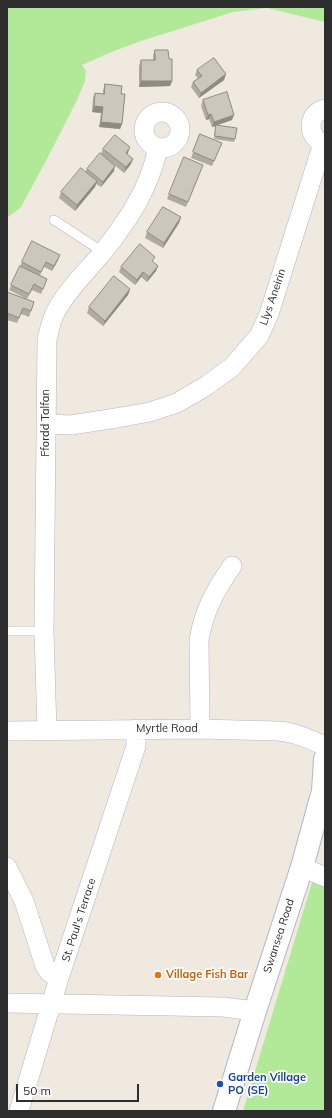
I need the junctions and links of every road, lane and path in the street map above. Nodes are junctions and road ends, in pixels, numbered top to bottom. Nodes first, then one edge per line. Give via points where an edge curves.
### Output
1 (325, 109) edge
2 (324, 144) edge
3 (158, 148) dead end
4 (54, 220) dead end
5 (103, 252) junction
6 (46, 424) junction
7 (232, 566) dead end
8 (7, 631) edge
9 (44, 631) junction
10 (136, 729) junction
11 (200, 729) junction
12 (7, 731) edge
13 (46, 731) junction
14 (325, 746) edge
15 (325, 759) edge
16 (7, 867) edge
17 (302, 867) junction
18 (325, 877) edge
19 (59, 978) junction
20 (7, 1003) edge
21 (52, 1003) junction
22 (255, 1011) junction
23 (20, 1111) edge
24 (224, 1111) edge

1 - 2 street, Llys Aneirin via 316,114 311,127 312,134
2 - 6 street, Llys Aneirin via 269,314 259,336 232,367 177,403 150,412 71,425
3 - 5 street, Ffordd Talfan via 150,179 140,198
4 - 5 lane
5 - 6 street, Ffordd Talfan via 64,298 55,312 50,327 47,340
6 - 9 street, Ffordd Talfan
7 - 11 street via 215,591 201,626
8 - 9 lane
9 - 13 street, Ffordd Talfan
10 - 11 street, Myrtle Road
10 - 13 street, Myrtle Road
10 - 19 street, St. Paul's Terrace via 136,746
11 - 14 street, Myrtle Road via 287,731
12 - 13 street, Myrtle Road
15 - 17 main road, Swansea Road via 323,791
16 - 19 street via 24,901 45,966
17 - 18 street
17 - 22 main road, Swansea Road
19 - 21 street, St. Paul's Terrace
20 - 21 street
21 - 22 street via 223,1007
21 - 23 street, St. Paul's Terrace
22 - 24 main road, Swansea Road

